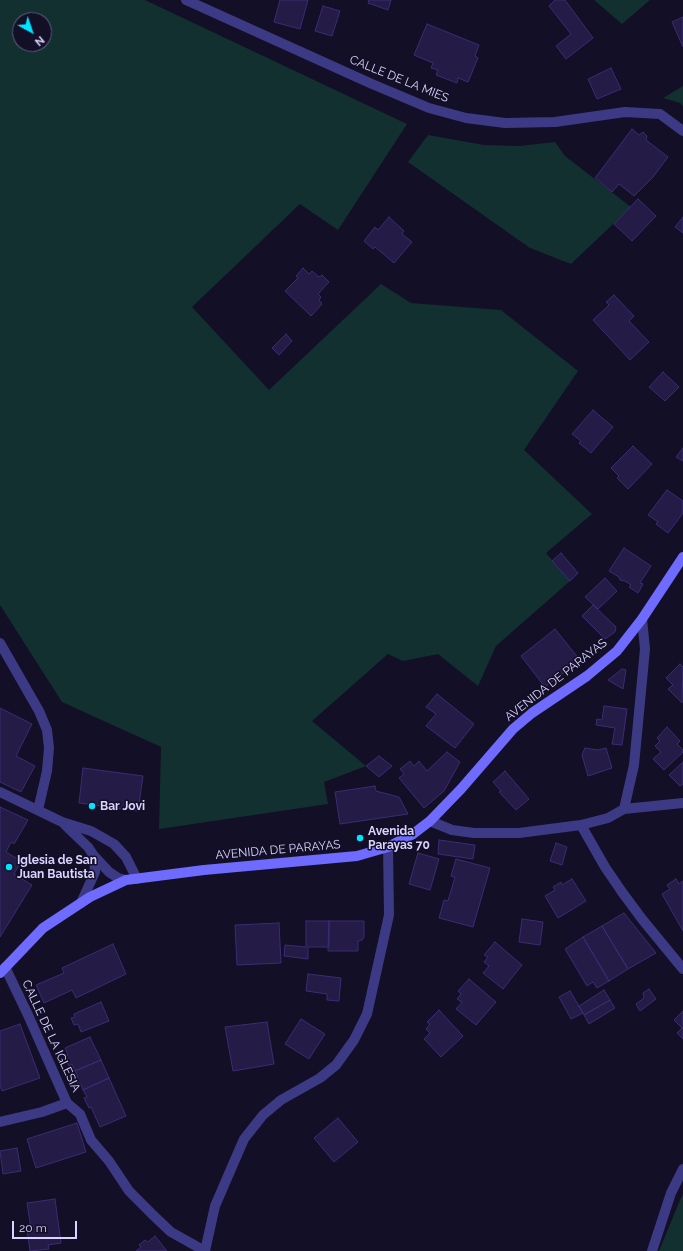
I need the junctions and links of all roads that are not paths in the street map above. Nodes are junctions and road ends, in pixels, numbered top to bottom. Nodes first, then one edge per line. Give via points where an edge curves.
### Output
1 (186, 0) edge
2 (683, 131) edge
3 (683, 558) edge
4 (642, 619) junction
5 (0, 643) edge
6 (0, 792) edge
7 (683, 803) edge
8 (624, 809) junction
9 (38, 810) junction
10 (430, 821) junction
11 (62, 822) junction
12 (581, 825) junction
13 (388, 847) junction
14 (94, 856) junction
15 (132, 880) junction
16 (81, 903) junction
17 (683, 969) edge
18 (3, 970) edge
19 (67, 1103) junction
20 (0, 1122) edge
21 (683, 1170) edge
22 (205, 1251) edge
23 (652, 1251) edge

1 - 2 street, CALLE DE LA MIES via 372,84 436,110 466,118 505,123 555,122 625,112 660,114
3 - 4 street, AVENIDA DE PARAYAS
4 - 8 street via 645,649 634,765
4 - 10 street, AVENIDA DE PARAYAS via 617,651 513,729
5 - 9 street via 47,730 47,771
6 - 9 street
7 - 8 street
8 - 12 street via 608,818
9 - 11 street
10 - 12 street via 452,830 474,833 519,833
10 - 13 street, AVENIDA DE PARAYAS via 413,834
11 - 14 street
11 - 15 street via 91,831 114,844 126,857
12 - 17 street via 622,892
13 - 15 street, AVENIDA DE PARAYAS via 357,856 204,870
13 - 22 street via 389,915 367,1014 354,1040 336,1065 320,1078 281,1100 263,1115 244,1139 215,1206
14 - 15 street via 118,878
14 - 16 street via 95,872
15 - 16 street, AVENIDA DE PARAYAS
16 - 18 street, AVENIDA DE PARAYAS via 43,928
18 - 19 street, CALLE DE LA IGLESIA via 28,1015
19 - 20 street
19 - 22 street, CALLE DE LA IGLESIA via 80,1114 91,1140 129,1191 171,1232
21 - 23 street via 672,1193

